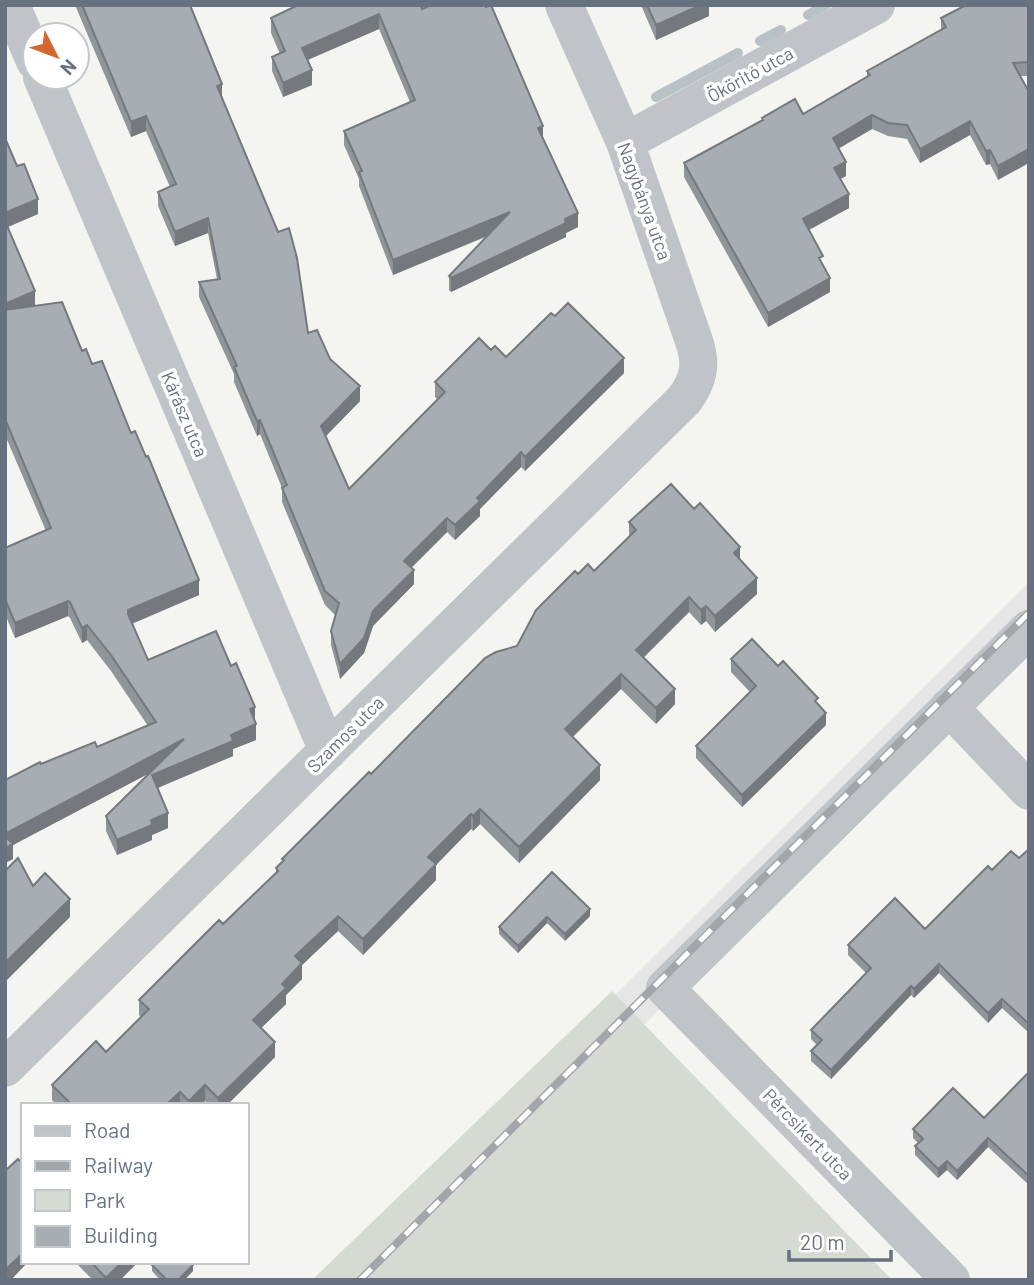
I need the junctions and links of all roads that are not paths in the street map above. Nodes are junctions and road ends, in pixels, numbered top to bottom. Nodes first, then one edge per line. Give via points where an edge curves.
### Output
1 (11, 5) edge
2 (564, 5) edge
3 (876, 5) edge
4 (21, 28) edge
5 (48, 91) edge
6 (625, 142) junction
7 (684, 400) joint
8 (1029, 629) edge
9 (949, 707) junction
10 (328, 751) junction
11 (1029, 791) edge
12 (5, 1068) edge
13 (951, 1280) edge

1 - 4 street
2 - 6 street, Nagybánya utca
3 - 6 street, Ököritó utca
5 - 10 street, Kárász utca
6 - 7 street, Nagybánya utca via 698,353 697,377
7 - 10 street, Szamos utca
8 - 9 street
9 - 11 street
9 - 13 street, Pércsikert utca via 665,988
10 - 12 street, Szamos utca

